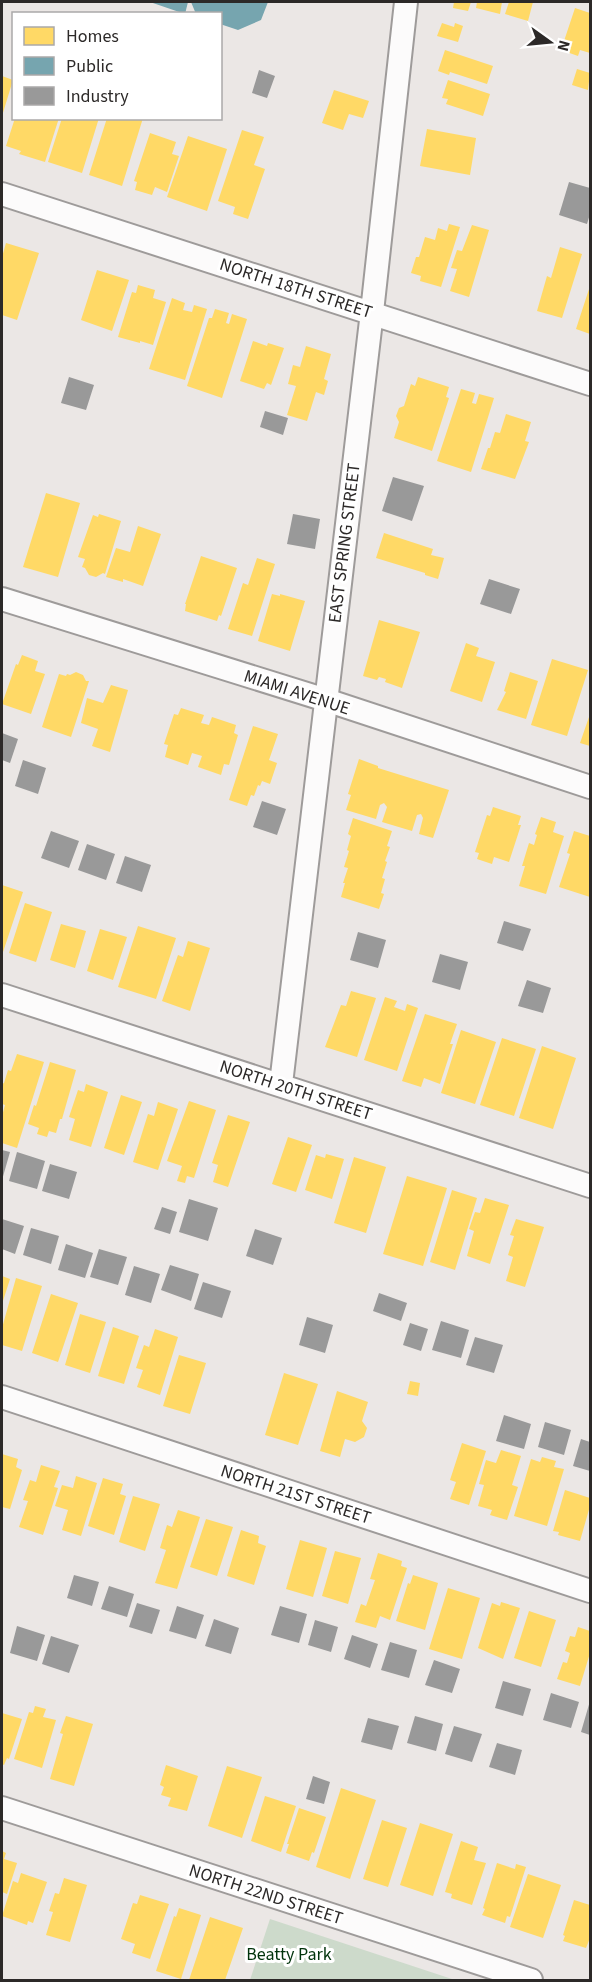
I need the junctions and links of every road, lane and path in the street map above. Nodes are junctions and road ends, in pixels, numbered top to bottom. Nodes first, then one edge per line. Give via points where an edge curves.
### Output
1 (406, 2) edge
2 (2, 194) edge
3 (372, 312) junction
4 (591, 384) edge
5 (2, 599) edge
6 (326, 700) junction
7 (591, 787) edge
8 (2, 995) edge
9 (281, 1084) junction
10 (591, 1186) edge
11 (2, 1397) edge
12 (591, 1591) edge
13 (2, 1808) edge
14 (531, 1980) edge

1 - 3 street, EAST SPRING STREET
2 - 3 street, NORTH 18TH STREET
3 - 4 street, NORTH 18TH STREET
3 - 6 street, EAST SPRING STREET
5 - 6 street, MIAMI AVENUE
6 - 7 street, MIAMI AVENUE
6 - 9 street, EAST SPRING STREET
8 - 9 street, NORTH 20TH STREET
9 - 10 street, NORTH 20TH STREET
11 - 12 street, NORTH 21ST STREET
13 - 14 street, NORTH 22ND STREET

